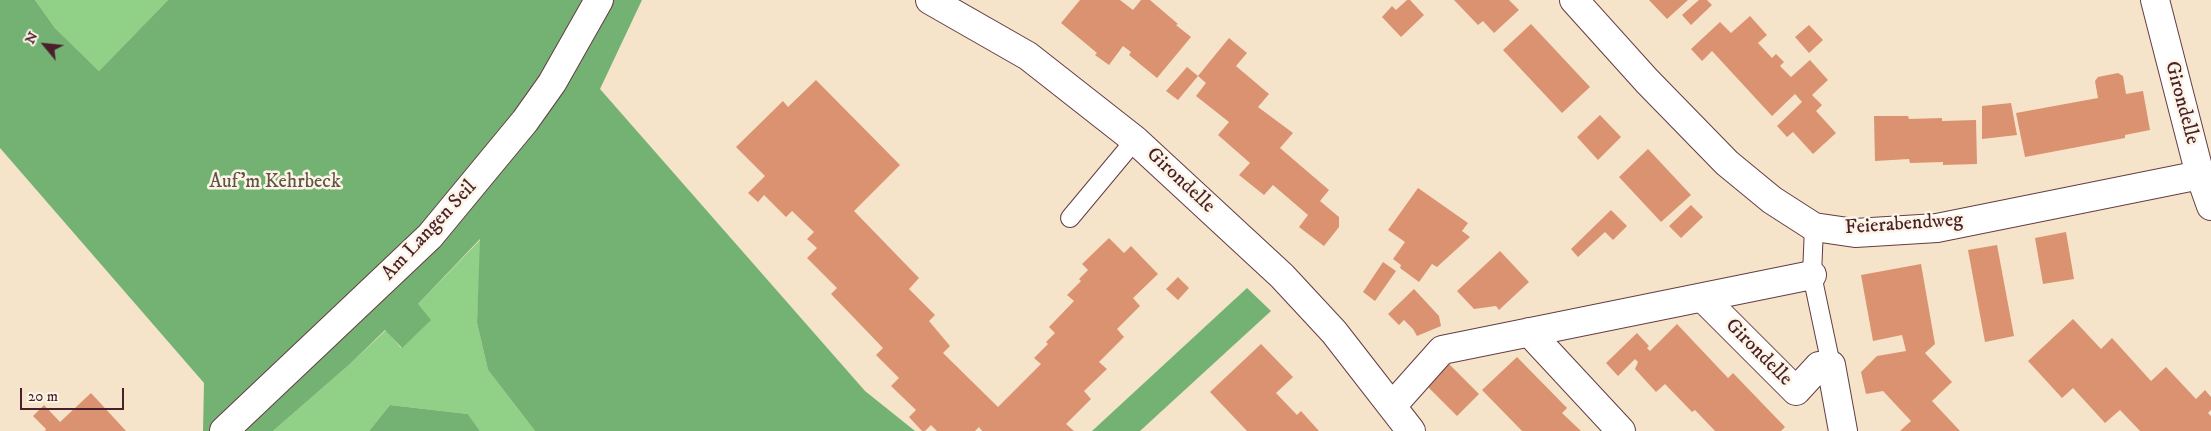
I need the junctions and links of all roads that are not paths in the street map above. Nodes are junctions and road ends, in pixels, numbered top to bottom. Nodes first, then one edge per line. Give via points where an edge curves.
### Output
1 (599, 0) edge
2 (930, 0) edge
3 (1574, 0) edge
4 (2154, 0) edge
5 (1135, 140) junction
6 (2200, 175) junction
7 (2211, 206) edge
8 (1070, 218) dead end
9 (1814, 227) junction
10 (1812, 276) junction
11 (1704, 299) junction
12 (1529, 332) junction
13 (1831, 365) junction
14 (1393, 405) junction
15 (224, 431) edge
16 (1411, 431) edge
17 (1621, 431) edge
18 (1843, 431) edge

1 - 15 street, Am Langen Seil via 552,83 525,121 430,236
2 - 5 street, Girondelle via 1028,56
3 - 9 street, Feierabendweg via 1727,163 1772,200
4 - 6 street, Girondelle
5 - 8 lane
5 - 14 street, Girondelle via 1282,276 1334,332
6 - 7 street, Girondelle
6 - 9 street, Feierabendweg via 1937,228 1855,232
9 - 10 lane
10 - 11 street, Girondelle
10 - 13 lane
11 - 12 street, Girondelle
11 - 13 street, Girondelle via 1796,391 1819,366
12 - 14 street, Girondelle via 1442,350
12 - 17 street
13 - 18 street
14 - 16 street, Girondelle

